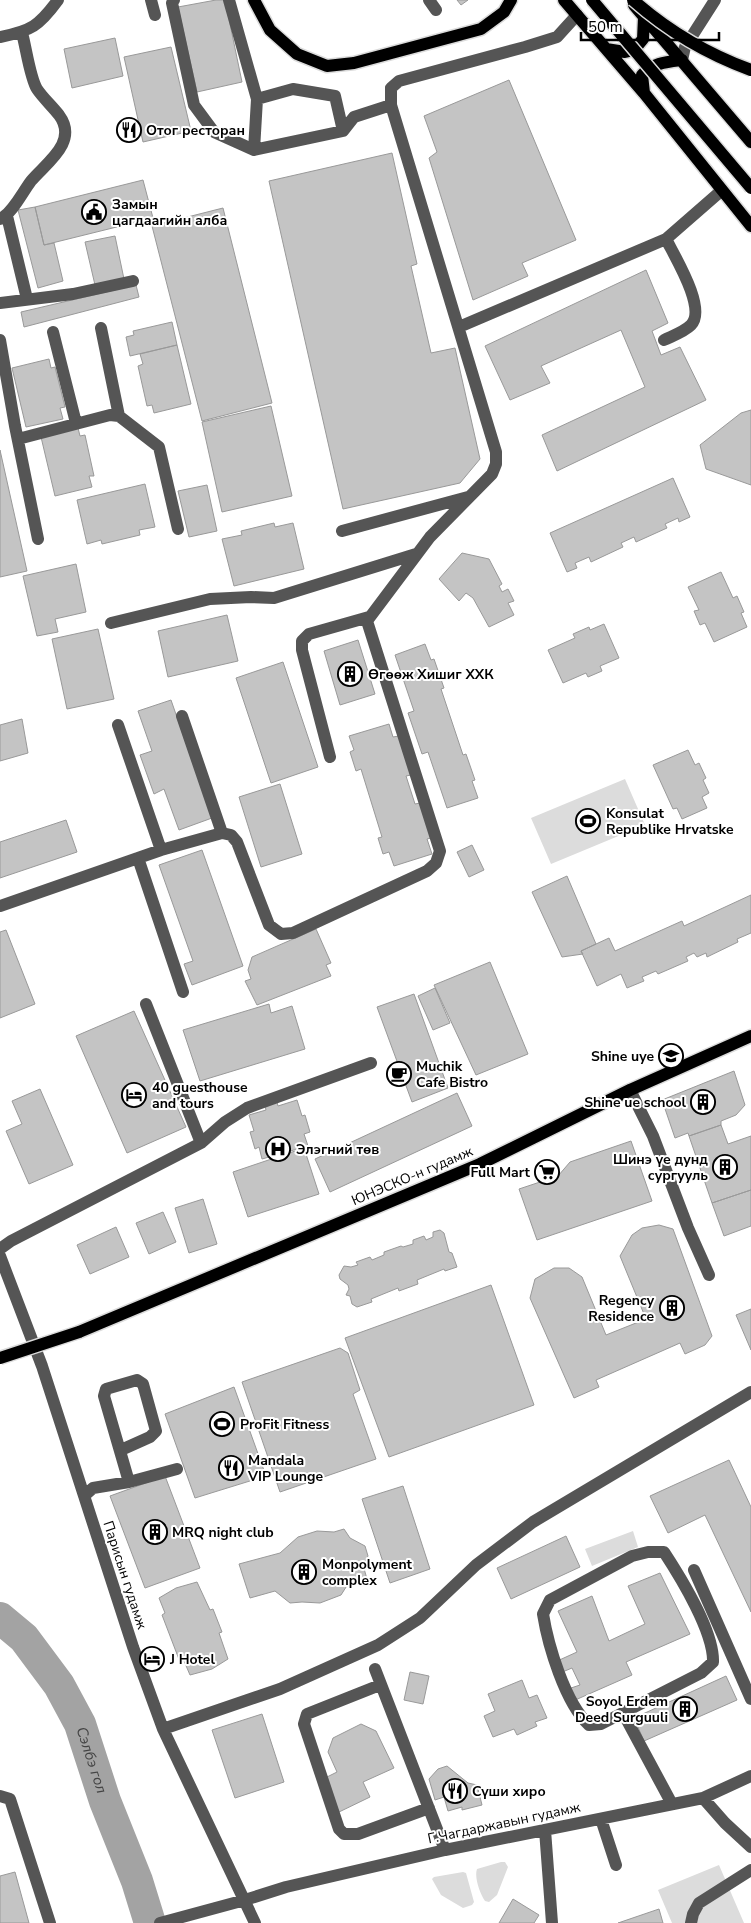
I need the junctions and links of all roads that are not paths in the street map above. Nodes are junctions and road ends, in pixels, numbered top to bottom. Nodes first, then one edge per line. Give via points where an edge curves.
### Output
1 (58, 0) edge
2 (151, 0) edge
3 (174, 0) edge
4 (229, 0) edge
5 (254, 0) edge
6 (511, 0) edge
7 (564, 0) edge
8 (592, 0) edge
9 (632, 0) edge
10 (715, 0) edge
11 (155, 15) dead end
12 (577, 15) junction
13 (644, 17) junction
14 (22, 33) junction
15 (0, 38) edge
16 (606, 49) junction
17 (682, 60) junction
18 (751, 70) edge
19 (644, 93) junction
20 (258, 99) junction
21 (391, 105) junction
22 (343, 131) junction
23 (751, 142) edge
24 (254, 150) junction
25 (751, 188) edge
26 (721, 190) junction
27 (3, 217) edge
28 (751, 226) edge
29 (666, 239) junction
30 (132, 281) dead end
31 (27, 299) junction
32 (0, 303) edge
33 (459, 327) junction
34 (100, 328) dead end
35 (53, 332) dead end
36 (0, 340) edge
37 (664, 340) dead end
38 (118, 416) junction
39 (76, 423) junction
40 (18, 438) junction
41 (468, 497) junction
42 (178, 529) dead end
43 (342, 531) dead end
44 (38, 539) dead end
45 (416, 554) junction
46 (369, 617) junction
47 (111, 623) dead end
48 (182, 716) dead end
49 (118, 725) dead end
50 (330, 757) dead end
51 (222, 832) junction
52 (161, 850) junction
53 (138, 858) junction
54 (0, 906) edge
55 (183, 992) dead end
56 (146, 1004) dead end
57 (751, 1036) edge
58 (371, 1063) dead end
59 (630, 1090) junction
60 (201, 1143) junction
61 (0, 1249) edge
62 (0, 1256) edge
63 (709, 1275) dead end
64 (0, 1358) edge
65 (751, 1392) edge
66 (120, 1450) junction
67 (176, 1469) dead end
68 (129, 1482) junction
69 (84, 1496) junction
70 (694, 1570) dead end
71 (375, 1669) dead end
72 (380, 1685) junction
73 (751, 1699) edge
74 (623, 1713) junction
75 (163, 1729) junction
76 (751, 1776) edge
77 (0, 1796) edge
78 (703, 1798) junction
79 (672, 1804) junction
80 (428, 1808) junction
81 (601, 1819) junction
82 (545, 1830) junction
83 (751, 1847) edge
84 (445, 1850) junction
85 (616, 1865) dead end
86 (751, 1870) edge
87 (245, 1900) junction
88 (50, 1923) edge
89 (160, 1923) edge
90 (254, 1923) edge
91 (552, 1923) edge
92 (691, 1923) edge

1 - 14 street via 47,15
2 - 11 street
3 - 24 street via 172,3 194,105 214,132
4 - 20 street
5 - 6 main road via 270,30 297,54 327,66 354,63 481,29 504,12
7 - 12 main road
8 - 25 main road, bridge
9 - 13 main road
9 - 18 main road, bridge via 657,22 696,46
10 - 17 street via 685,47
12 - 16 main road
12 - 21 street via 556,37 399,82 391,88
13 - 16 main road via 643,39 634,50
13 - 17 main road
14 - 15 street
14 - 27 street via 36,87 60,116 65,134 54,158
16 - 19 main road
17 - 19 main road via 649,68 642,75
17 - 23 main road
19 - 26 main road
20 - 22 street via 293,89 335,96
20 - 24 street
21 - 22 street via 354,117
21 - 33 street
22 - 24 street
26 - 28 main road
26 - 29 street
27 - 31 street
29 - 33 street
29 - 37 street via 690,288 696,315 692,325
30 - 31 street via 72,294
31 - 32 street
33 - 41 street via 496,452 492,474
34 - 38 street
35 - 39 street
36 - 40 street
38 - 39 street
38 - 42 street via 159,447
39 - 40 street
40 - 44 street
41 - 43 street
41 - 45 street
45 - 46 street
45 - 47 street via 274,598 210,599
46 - 50 street via 310,634 302,641
46 - 51 street via 368,628 440,851 436,864 293,934 281,934 269,925 237,842
48 - 51 street
49 - 52 street
51 - 52 street
52 - 53 street
53 - 54 street
53 - 55 street
56 - 60 street
57 - 59 main road, ЮНЭСКО-н гудамж
58 - 60 street via 247,1108
59 - 63 street via 653,1136
59 - 64 main road, ЮНЭСКО-н гудамж, bridge via 480,1164 79,1332
60 - 61 street
62 - 69 street, Парисын гудамж via 42,1366
65 - 75 street via 533,1522 476,1565 420,1618 378,1644 280,1689
66 - 66 street via 104,1396 106,1389 137,1380 143,1384 156,1431 150,1437
66 - 68 street
67 - 68 street
68 - 69 street via 93,1488
69 - 75 street, Парисын гудамж via 132,1647
70 - 73 street
71 - 72 street
72 - 80 street
72 - 80 street via 307,1714 304,1724 339,1829 344,1834 358,1834
74 - 74 street via 701,1673 714,1662 711,1642 682,1581 664,1552 632,1556 550,1600 543,1614 554,1661 583,1719 589,1725 601,1724
74 - 79 street
75 - 87 street, Парисын гудамж
76 - 78 street, Г.Чагдаржавын гудамж
77 - 88 street via 10,1799
78 - 79 street, Г.Чагдаржавын гудамж
78 - 83 street
79 - 81 street, Г.Чагдаржавын гудамж
80 - 84 street
81 - 82 street, Г.Чагдаржавын гудамж
81 - 85 street
82 - 84 street, Г.Чагдаржавын гудамж
82 - 91 street
84 - 87 street, Г.Чагдаржавын гудамж via 286,1886
86 - 92 street via 699,1904
87 - 89 street, Г.Чагдаржавын гудамж
87 - 90 street, Парисын гудамж

